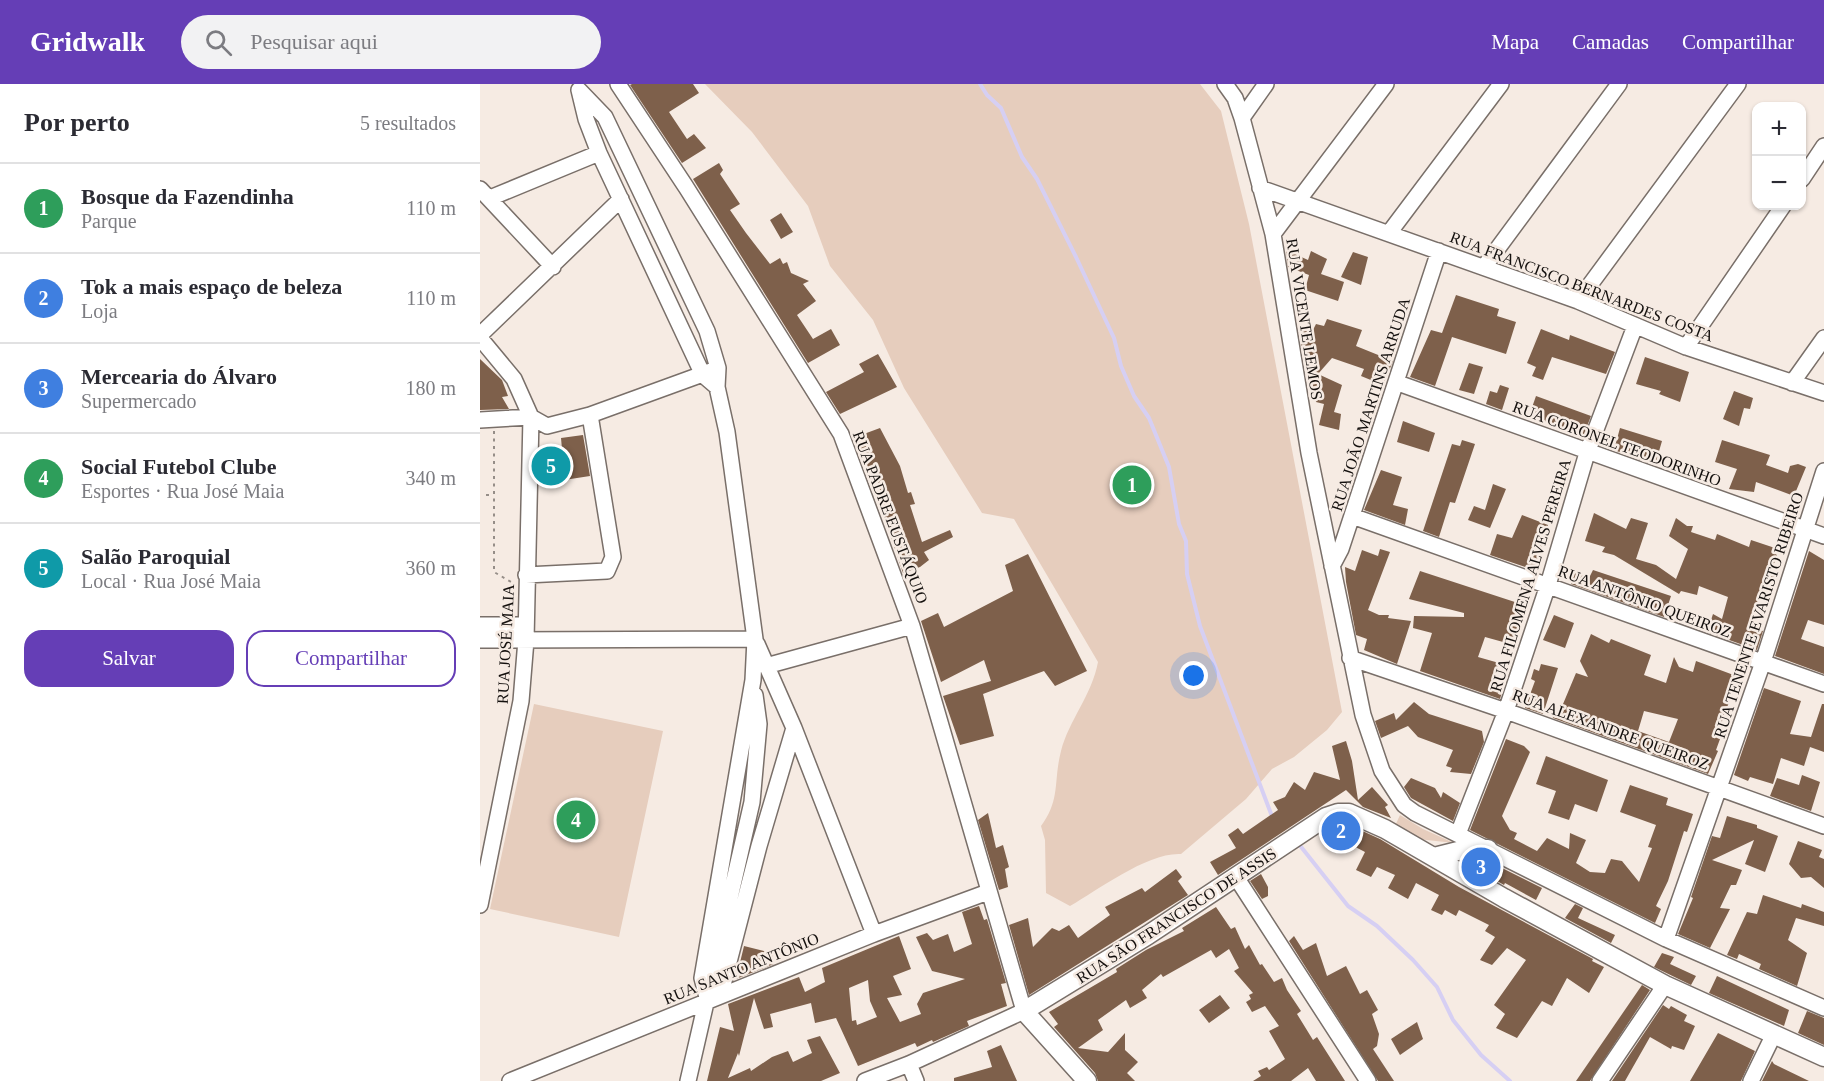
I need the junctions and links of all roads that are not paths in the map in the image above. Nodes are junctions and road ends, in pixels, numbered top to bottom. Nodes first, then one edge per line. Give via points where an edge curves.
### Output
1 (618, 84) edge
2 (1225, 84) edge
3 (1266, 84) edge
4 (1386, 84) edge
5 (1501, 84) edge
6 (1619, 84) edge
7 (1738, 84) edge
8 (578, 87) edge
9 (1242, 118) junction
10 (1824, 146) edge
11 (599, 153) junction
12 (1806, 172) edge
13 (1260, 188) junction
14 (485, 193) edge
15 (621, 199) junction
16 (1298, 202) junction
17 (1780, 210) edge
18 (1389, 233) junction
19 (1273, 234) junction
20 (1439, 251) junction
21 (553, 267) junction
22 (1484, 267) junction
23 (1578, 301) junction
24 (1635, 326) junction
25 (480, 336) edge
26 (1824, 338) edge
27 (1686, 347) junction
28 (718, 368) junction
29 (703, 375) junction
30 (1398, 383) junction
31 (1792, 383) junction
32 (717, 387) junction
33 (1824, 393) edge
34 (590, 415) junction
35 (531, 417) junction
36 (487, 420) edge
37 (1587, 453) junction
38 (1824, 471) edge
39 (1352, 516) junction
40 (1806, 529) junction
41 (1824, 536) edge
42 (1332, 566) junction
43 (526, 583) junction
44 (1548, 585) junction
45 (480, 626) edge
46 (912, 626) junction
47 (526, 633) junction
48 (755, 639) junction
49 (480, 640) edge
50 (1350, 658) junction
51 (1763, 662) junction
52 (766, 666) junction
53 (753, 680) junction
54 (1824, 684) edge
55 (1506, 711) junction
56 (794, 728) junction
57 (1719, 787) junction
58 (752, 802) junction
59 (1824, 826) edge
60 (1458, 834) junction
61 (759, 846) junction
62 (1488, 849) junction
63 (1434, 857) junction
64 (1236, 877) junction
65 (988, 892) junction
66 (480, 905) edge
67 (874, 934) junction
68 (1666, 939) junction
69 (1665, 985) junction
70 (708, 1001) junction
71 (1824, 1008) edge
72 (1024, 1011) junction
73 (1773, 1036) junction
74 (1824, 1057) edge
75 (909, 1064) junction
76 (510, 1081) edge
77 (688, 1081) edge
78 (865, 1081) edge
79 (916, 1081) edge
80 (1087, 1081) edge
81 (1368, 1081) edge
82 (1600, 1081) edge
83 (1751, 1081) edge

1 - 46 street, RUA PADRE EUSTÁQUIO via 841,434
2 - 9 street, RUA VICENTE LEMOS
3 - 9 street
4 - 16 street
5 - 18 street
6 - 22 street
7 - 23 street
8 - 11 street
8 - 28 street via 605,117 706,331
9 - 13 street, RUA VICENTE LEMOS
10 - 12 street
11 - 14 street
11 - 15 street
13 - 16 street, RUA FRANCISCO BERNARDES COSTA
13 - 19 street, RUA VICENTE LEMOS
14 - 21 street
15 - 21 street
15 - 29 street
16 - 18 street, RUA FRANCISCO BERNARDES COSTA
16 - 19 street
17 - 27 street
18 - 20 street, RUA FRANCISCO BERNARDES COSTA
19 - 42 street, RUA VICENTE LEMOS
20 - 22 street, RUA FRANCISCO BERNARDES COSTA
20 - 30 street, RUA JOÃO MARTINS ARRUDA
21 - 25 street
22 - 23 street, RUA FRANCISCO BERNARDES COSTA
23 - 24 street, RUA FRANCISCO BERNARDES COSTA
24 - 27 street, RUA FRANCISCO BERNARDES COSTA
24 - 37 street, RUA FILOMENA ALVES PEREIRA
25 - 35 street via 514,379
26 - 31 street
27 - 31 street, RUA FRANCISCO BERNARDES COSTA
28 - 29 street
28 - 32 street
29 - 32 street
29 - 34 street
30 - 37 street, RUA CORONEL TEODORINHO
30 - 39 street, RUA JOÃO MARTINS ARRUDA
31 - 33 street, RUA FRANCISCO BERNARDES COSTA
32 - 48 street via 727,432
34 - 35 street via 547,426
34 - 43 street via 613,557 607,571
35 - 36 street
35 - 43 street, RUA JOSÉ MAIA
37 - 40 street, RUA CORONEL TEODORINHO
37 - 44 street, RUA FILOMENA ALVES PEREIRA
38 - 40 street, RUA TENENTE EVARISTO RIBEIRO
39 - 42 street, RUA JOÃO MARTINS ARRUDA
39 - 44 street, RUA ANTÔNIO QUEIROZ
40 - 41 street, RUA CORONEL TEODORINHO
40 - 51 street, RUA TENENTE EVARISTO RIBEIRO
42 - 50 street, RUA VICENTE LEMOS
43 - 47 street, RUA JOSÉ MAIA
44 - 51 street, RUA ANTÔNIO QUEIROZ
44 - 55 street, RUA FILOMENA ALVES PEREIRA
45 - 47 street
46 - 52 street
46 - 65 street, RUA PADRE EUSTÁQUIO
47 - 48 street
47 - 49 street
47 - 66 street, RUA JOSÉ MAIA via 521,701
48 - 52 street
48 - 53 street
50 - 55 street, RUA ALEXANDRE QUEIROZ
50 - 60 street, RUA VICENTE LEMOS via 1363,715 1382,771 1393,790 1415,813
51 - 54 street, RUA ANTÔNIO QUEIROZ
51 - 57 street, RUA TENENTE EVARISTO RIBEIRO
52 - 56 street
53 - 58 street via 759,724
53 - 70 street via 702,978
55 - 57 street, RUA ALEXANDRE QUEIROZ
55 - 60 street, RUA FILOMENA ALVES PEREIRA
56 - 61 street
56 - 67 street
57 - 59 street, RUA ALEXANDRE QUEIROZ
57 - 68 street, RUA TENENTE EVARISTO RIBEIRO
58 - 61 street
58 - 70 street
60 - 62 street, RUA VICENTE LEMOS
61 - 70 street via 724,981
62 - 63 street via 1466,849
62 - 68 street, RUA VICENTE LEMOS
63 - 64 street, RUA SÃO FRANCISCO DE ASSIS via 1350,813 1338,813
63 - 69 street
64 - 72 street, RUA SÃO FRANCISCO DE ASSIS
64 - 81 street
65 - 67 street, RUA SANTO ANTÔNIO
65 - 72 street, RUA PADRE EUSTÁQUIO
67 - 70 street, RUA SANTO ANTÔNIO
68 - 71 street, RUA VICENTE LEMOS
69 - 73 street
69 - 82 street
70 - 76 street, RUA SANTO ANTÔNIO
70 - 77 street
72 - 75 street
72 - 80 street
73 - 74 street
73 - 83 street
75 - 78 street
75 - 79 street

